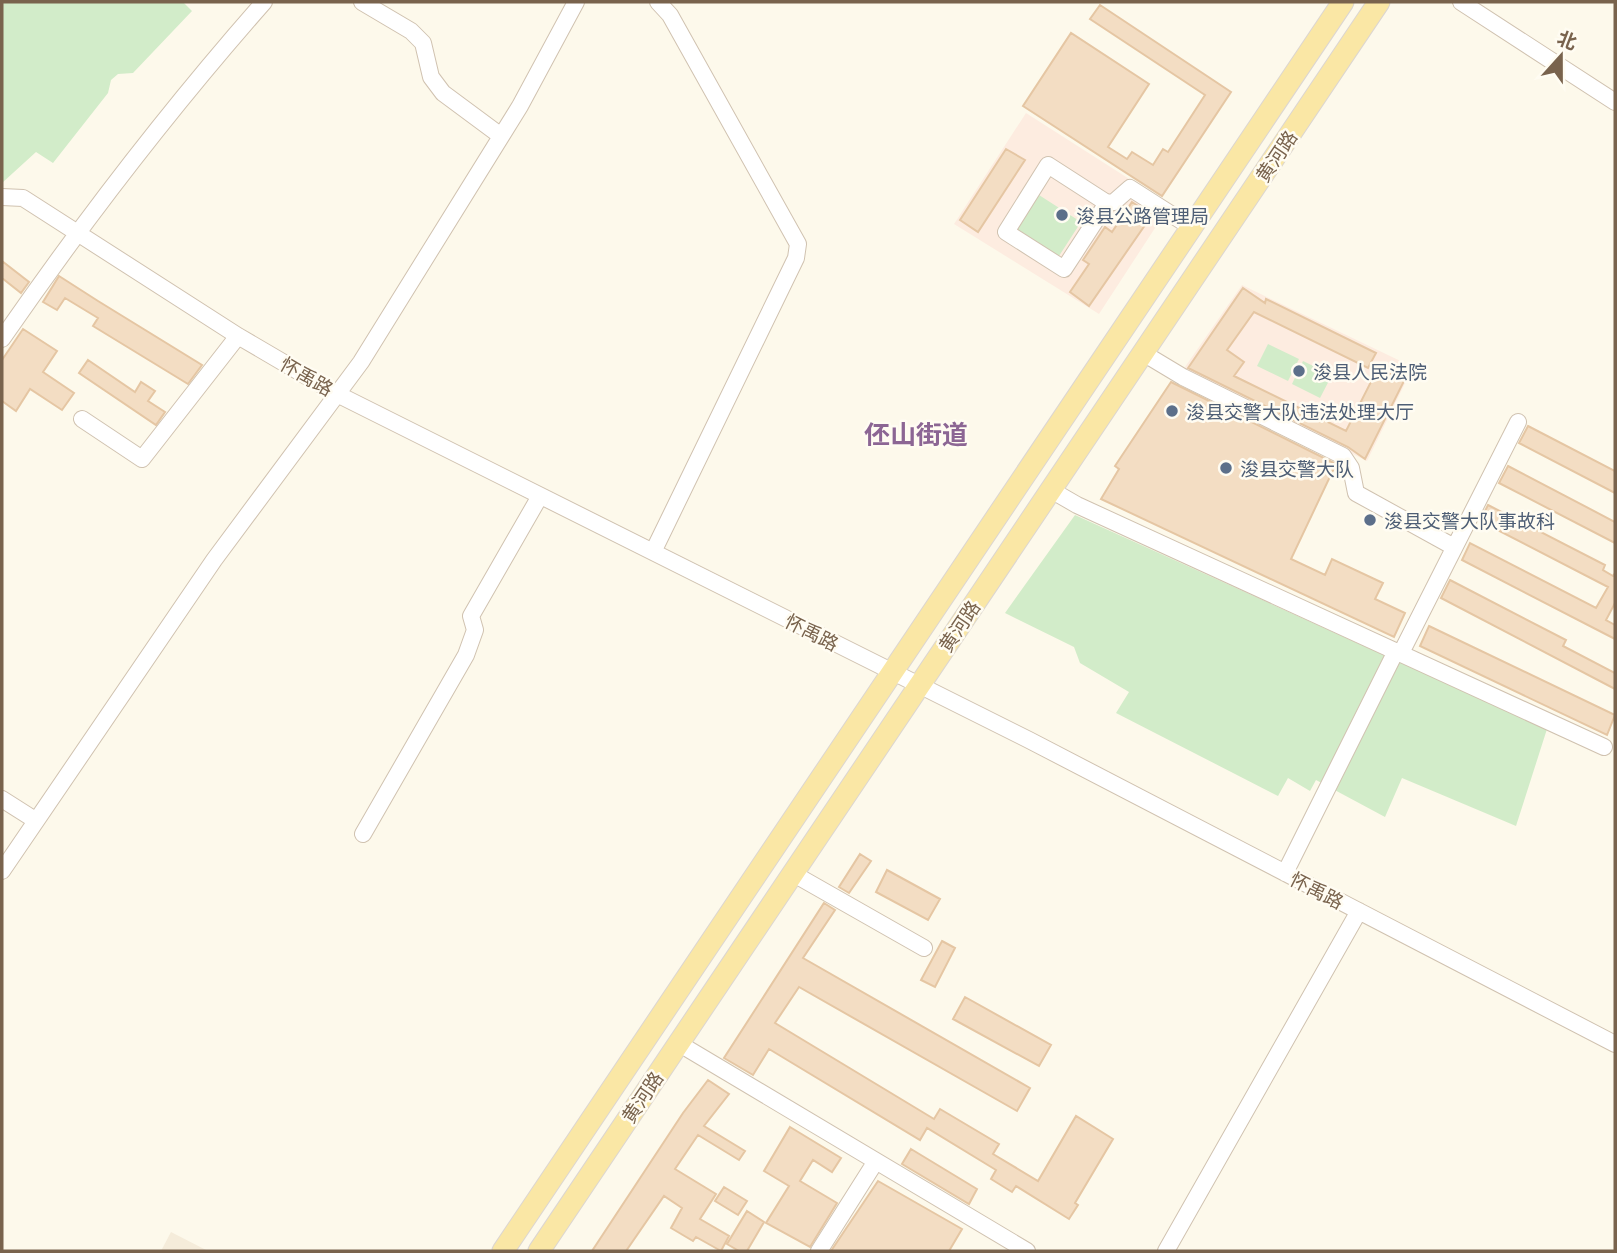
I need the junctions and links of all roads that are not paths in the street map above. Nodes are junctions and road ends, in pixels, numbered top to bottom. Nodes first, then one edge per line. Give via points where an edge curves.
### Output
1 (264, 2) edge
2 (362, 2) edge
3 (576, 2) edge
4 (658, 2) edge
5 (1343, 2) edge
6 (1380, 2) edge
7 (1461, 2) edge
8 (1615, 102) edge
9 (501, 136) junction
10 (2, 197) edge
11 (1107, 203) junction
12 (1191, 227) junction
13 (76, 232) junction
14 (238, 336) junction
15 (2, 339) edge
16 (1143, 353) junction
17 (337, 394) junction
18 (82, 419) dead end
19 (1518, 422) dead end
20 (1051, 490) junction
21 (540, 496) junction
22 (1454, 547) junction
23 (653, 552) junction
24 (1398, 652) junction
25 (892, 672) junction
26 (919, 685) junction
27 (1604, 747) dead end
28 (2, 799) edge
29 (35, 820) junction
30 (363, 834) dead end
31 (2, 871) edge
32 (792, 873) junction
33 (1285, 873) junction
34 (1359, 911) junction
35 (924, 948) dead end
36 (1615, 1025) edge
37 (678, 1043) junction
38 (1613, 1043) edge
39 (876, 1161) junction
40 (503, 1251) edge
41 (539, 1251) edge
42 (819, 1251) edge
43 (1027, 1251) edge
44 (1166, 1251) edge

1 - 13 street via 174,104
2 - 9 street via 411,31 423,43 431,77 443,93
3 - 9 street
4 - 23 street via 670,15 798,244 790,270
5 - 12 main road, 黄河路
6 - 16 main road, 黄河路
7 - 8 street
9 - 17 street
10 - 13 street, 怀禹路 via 23,198
11 - 11 street via 1064,269 1006,232 1048,165
11 - 12 street via 1130,188
12 - 25 main road, 黄河路
13 - 14 street, 怀禹路
13 - 15 street
14 - 17 street, 怀禹路
14 - 18 street via 142,459
16 - 20 main road, 黄河路
16 - 22 street via 1343,456 1351,468 1356,493
17 - 21 street, 怀禹路
17 - 29 street via 207,570
19 - 22 street
20 - 24 street
20 - 26 main road, 黄河路
21 - 23 street, 怀禹路
21 - 30 street via 471,616 475,630 466,655
22 - 24 street
23 - 25 street, 怀禹路
24 - 27 street
24 - 33 street
25 - 26 street, 怀禹路
25 - 40 main road, 黄河路
26 - 32 main road, 黄河路
26 - 33 street, 怀禹路
28 - 29 street
29 - 31 street
32 - 35 street
32 - 37 main road, 黄河路
33 - 34 street, 怀禹路
34 - 38 street, 怀禹路
34 - 44 street
36 - 38 street
37 - 39 street
37 - 41 main road, 黄河路
39 - 42 street
39 - 43 street

